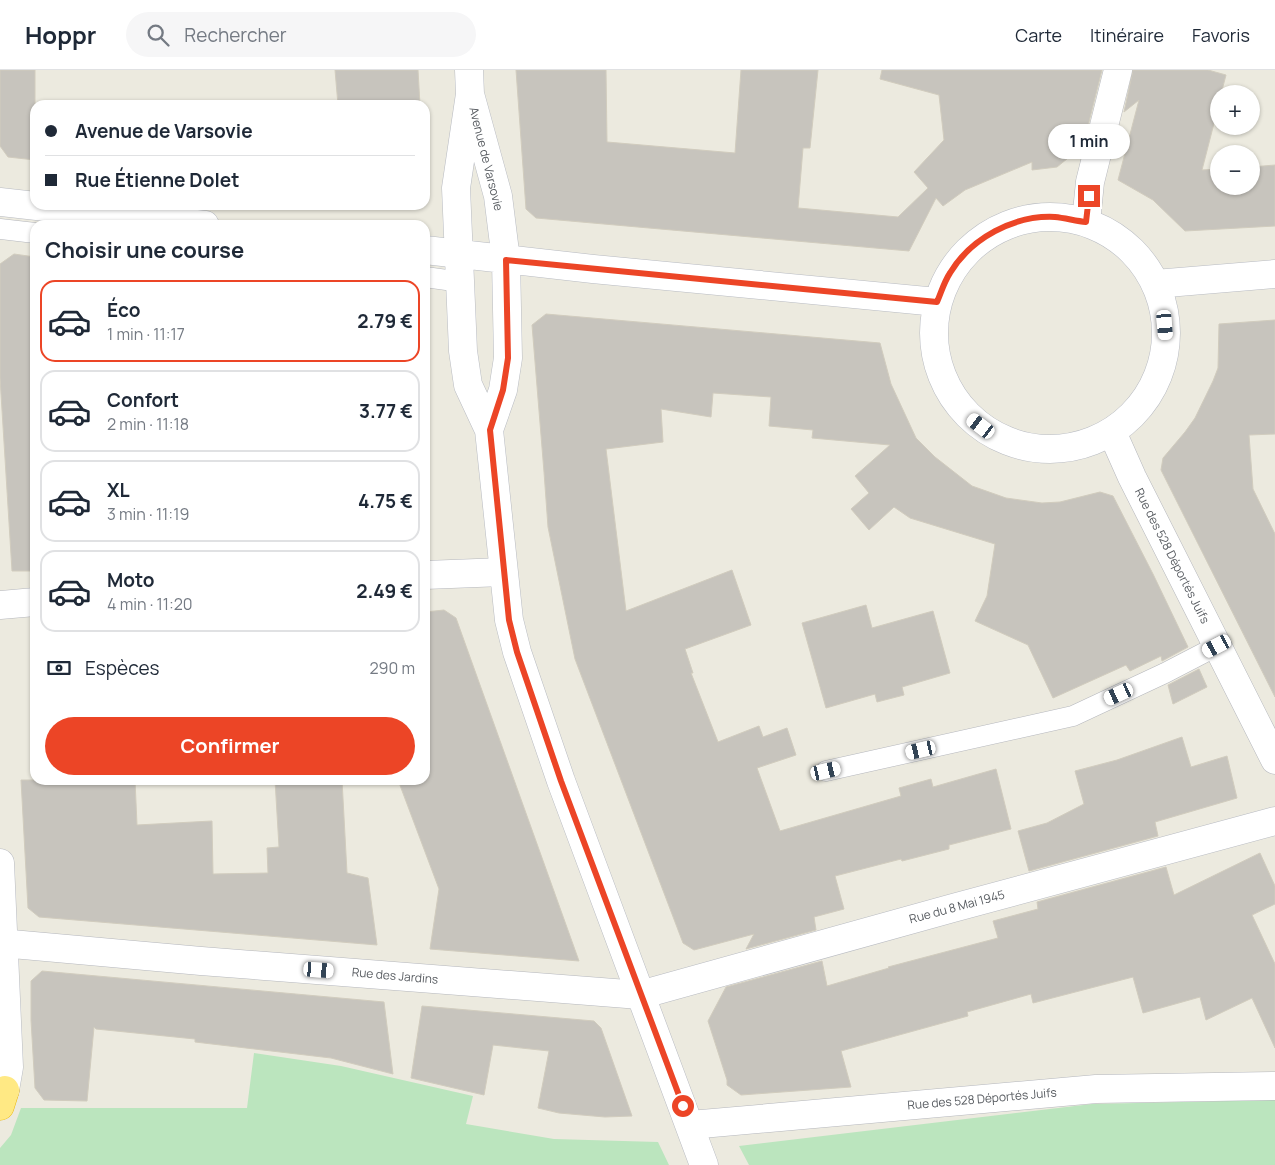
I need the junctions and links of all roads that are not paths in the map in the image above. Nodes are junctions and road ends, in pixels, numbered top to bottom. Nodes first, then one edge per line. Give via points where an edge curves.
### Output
1 (1118, 70) edge
2 (469, 82) edge
3 (0, 202) edge
4 (30, 205) edge
5 (71, 210) edge
6 (160, 220) edge
7 (1086, 222) junction
8 (0, 229) edge
9 (30, 232) edge
10 (430, 251) edge
11 (460, 254) junction
12 (506, 260) junction
13 (1275, 274) edge
14 (430, 278) edge
15 (462, 282) junction
16 (1155, 284) junction
17 (937, 302) junction
18 (490, 430) junction
19 (1112, 432) junction
20 (503, 572) junction
21 (430, 575) edge
22 (30, 602) edge
23 (0, 605) edge
24 (1217, 646) junction
25 (1275, 760) edge
26 (826, 771) dead end
27 (1275, 821) edge
28 (0, 863) edge
29 (2, 943) edge
30 (640, 995) junction
31 (1275, 1086) edge
32 (2, 1098) edge
33 (690, 1125) junction
34 (702, 1161) edge

1 - 7 street via 1090,182
2 - 11 street, Avenue de Varsovie via 456,188
2 - 12 street, Avenue de Varsovie via 498,196
3 - 4 street
5 - 6 street
7 - 16 street via 1114,237 1138,258
7 - 17 street via 1055,217 1024,220 994,231 969,249 950,274
8 - 9 lane
10 - 11 street
11 - 12 street
11 - 15 street, Avenue de Varsovie
12 - 17 street
12 - 18 street, Avenue de Varsovie via 508,358 503,390
13 - 16 street
14 - 15 lane
15 - 18 street, Avenue de Varsovie via 463,351 468,385
16 - 19 street via 1164,311 1166,338 1162,366 1150,392 1134,414
17 - 19 street via 933,342 943,380 965,414 997,438 1035,449 1075,447
18 - 20 street, Avenue de Varsovie
19 - 24 street, Rue des 528 Déportés Juifs
20 - 21 street
20 - 30 street, Avenue de Varsovie via 509,620 520,660
22 - 23 street
24 - 25 street, Rue des 528 Déportés Juifs
24 - 26 lane via 1073,716
27 - 30 street, Rue du 8 Mai 1945
28 - 29 street
29 - 30 street, Rue des Jardins
29 - 32 street via 9,1067
30 - 33 street, Avenue de Varsovie
31 - 33 street, Rue des 528 Déportés Juifs via 1096,1089
33 - 34 street, Avenue de Varsovie

